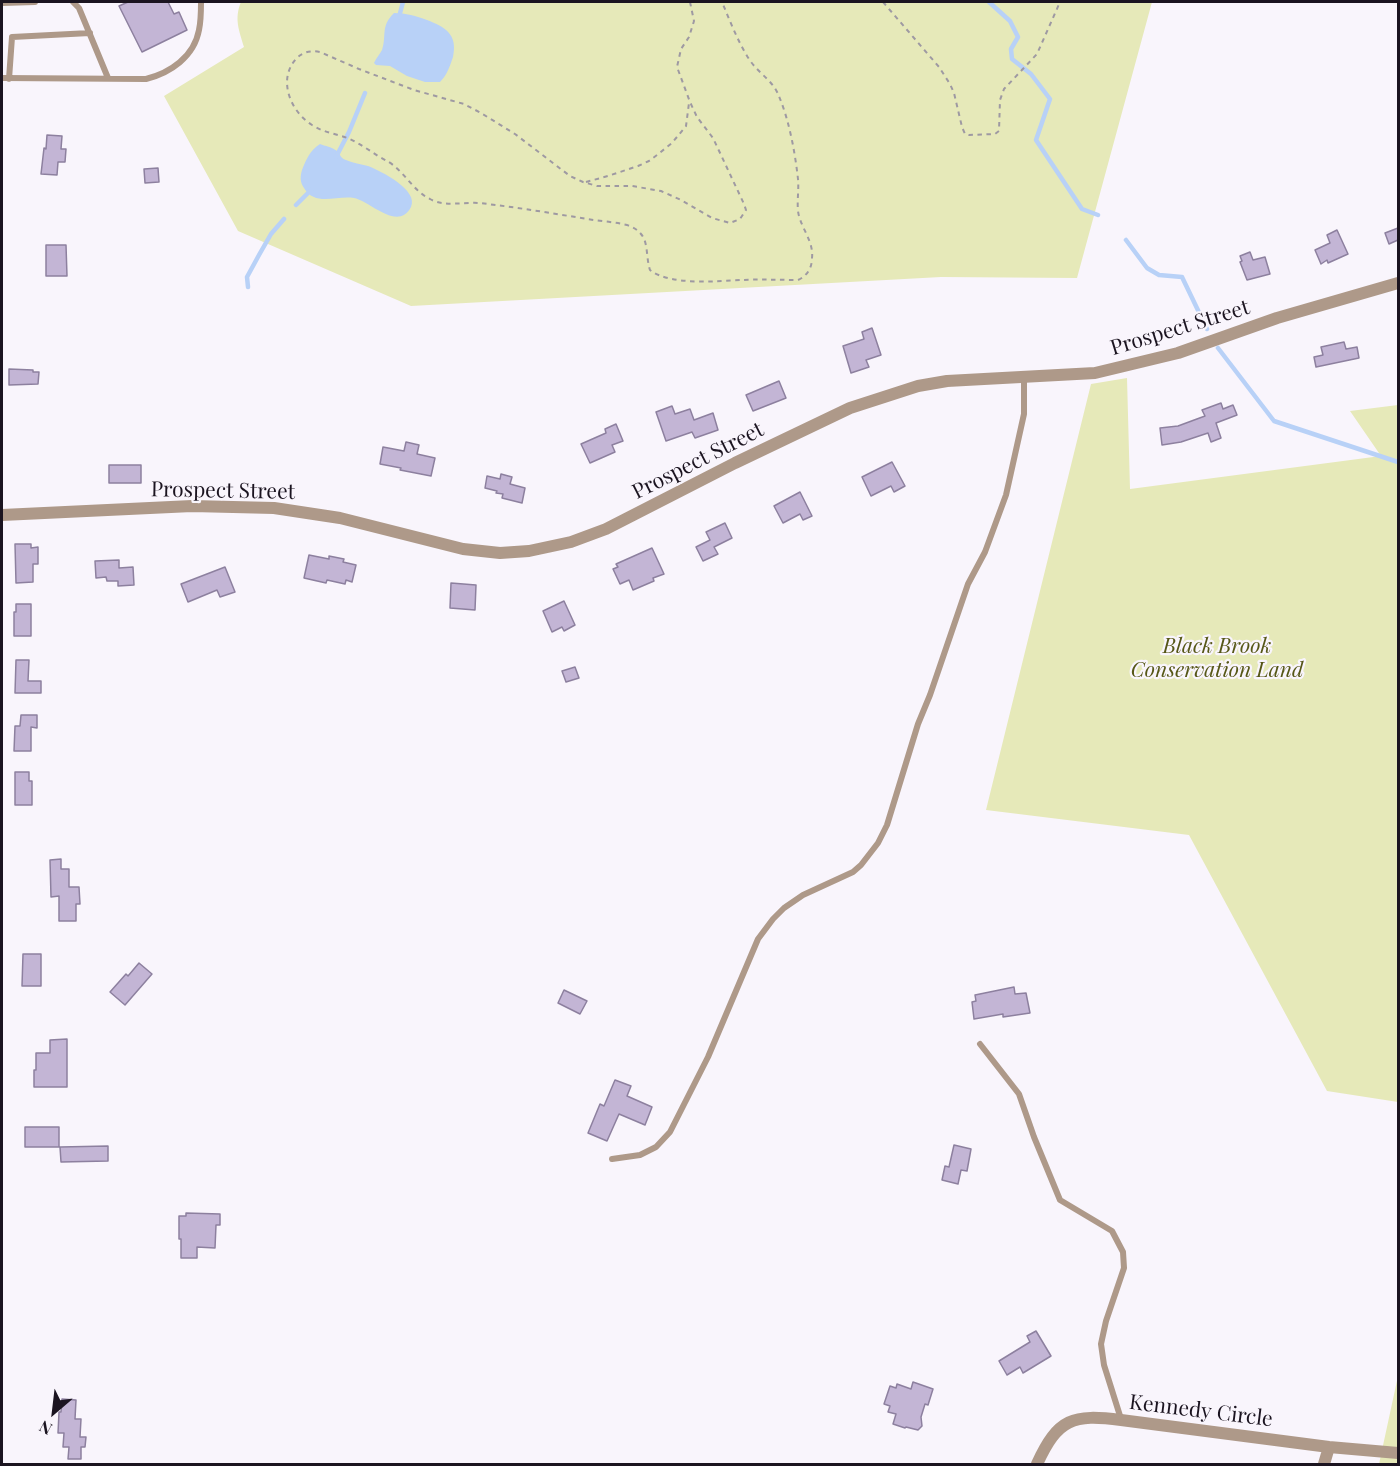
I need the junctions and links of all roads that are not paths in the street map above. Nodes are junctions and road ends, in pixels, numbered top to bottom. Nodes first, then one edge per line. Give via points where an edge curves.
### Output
1 (35, 2) edge
2 (73, 2) edge
3 (201, 2) edge
4 (2, 3) edge
5 (90, 33) junction
6 (108, 78) junction
7 (5, 79) edge
8 (1398, 283) edge
9 (1024, 377) junction
10 (2, 515) edge
11 (980, 1044) dead end
12 (612, 1159) dead end
13 (1121, 1420) junction
14 (1329, 1447) junction
15 (1398, 1453) edge
16 (1037, 1464) edge
17 (1324, 1464) edge

1 - 4 lane
2 - 5 lane
3 - 6 lane via 196,41 172,69 146,79
5 - 6 lane
5 - 7 lane via 12,37
6 - 7 lane
8 - 9 street, Prospect Street via 1135,364 1095,373
9 - 10 street, Prospect Street via 932,383 850,408 606,529 571,543 528,551 463,549 340,518 274,508 192,506
9 - 12 lane via 1024,414 1006,495 985,552 968,584 878,843 853,872 803,895 768,924 670,1132 656,1147 640,1155
11 - 13 lane via 1019,1094 1060,1200 1112,1231 1123,1252 1124,1268 1101,1344
13 - 14 street, Kennedy Circle
13 - 16 street, Kennedy Circle via 1075,1419 1053,1436
14 - 15 street, Kennedy Circle
14 - 17 street

